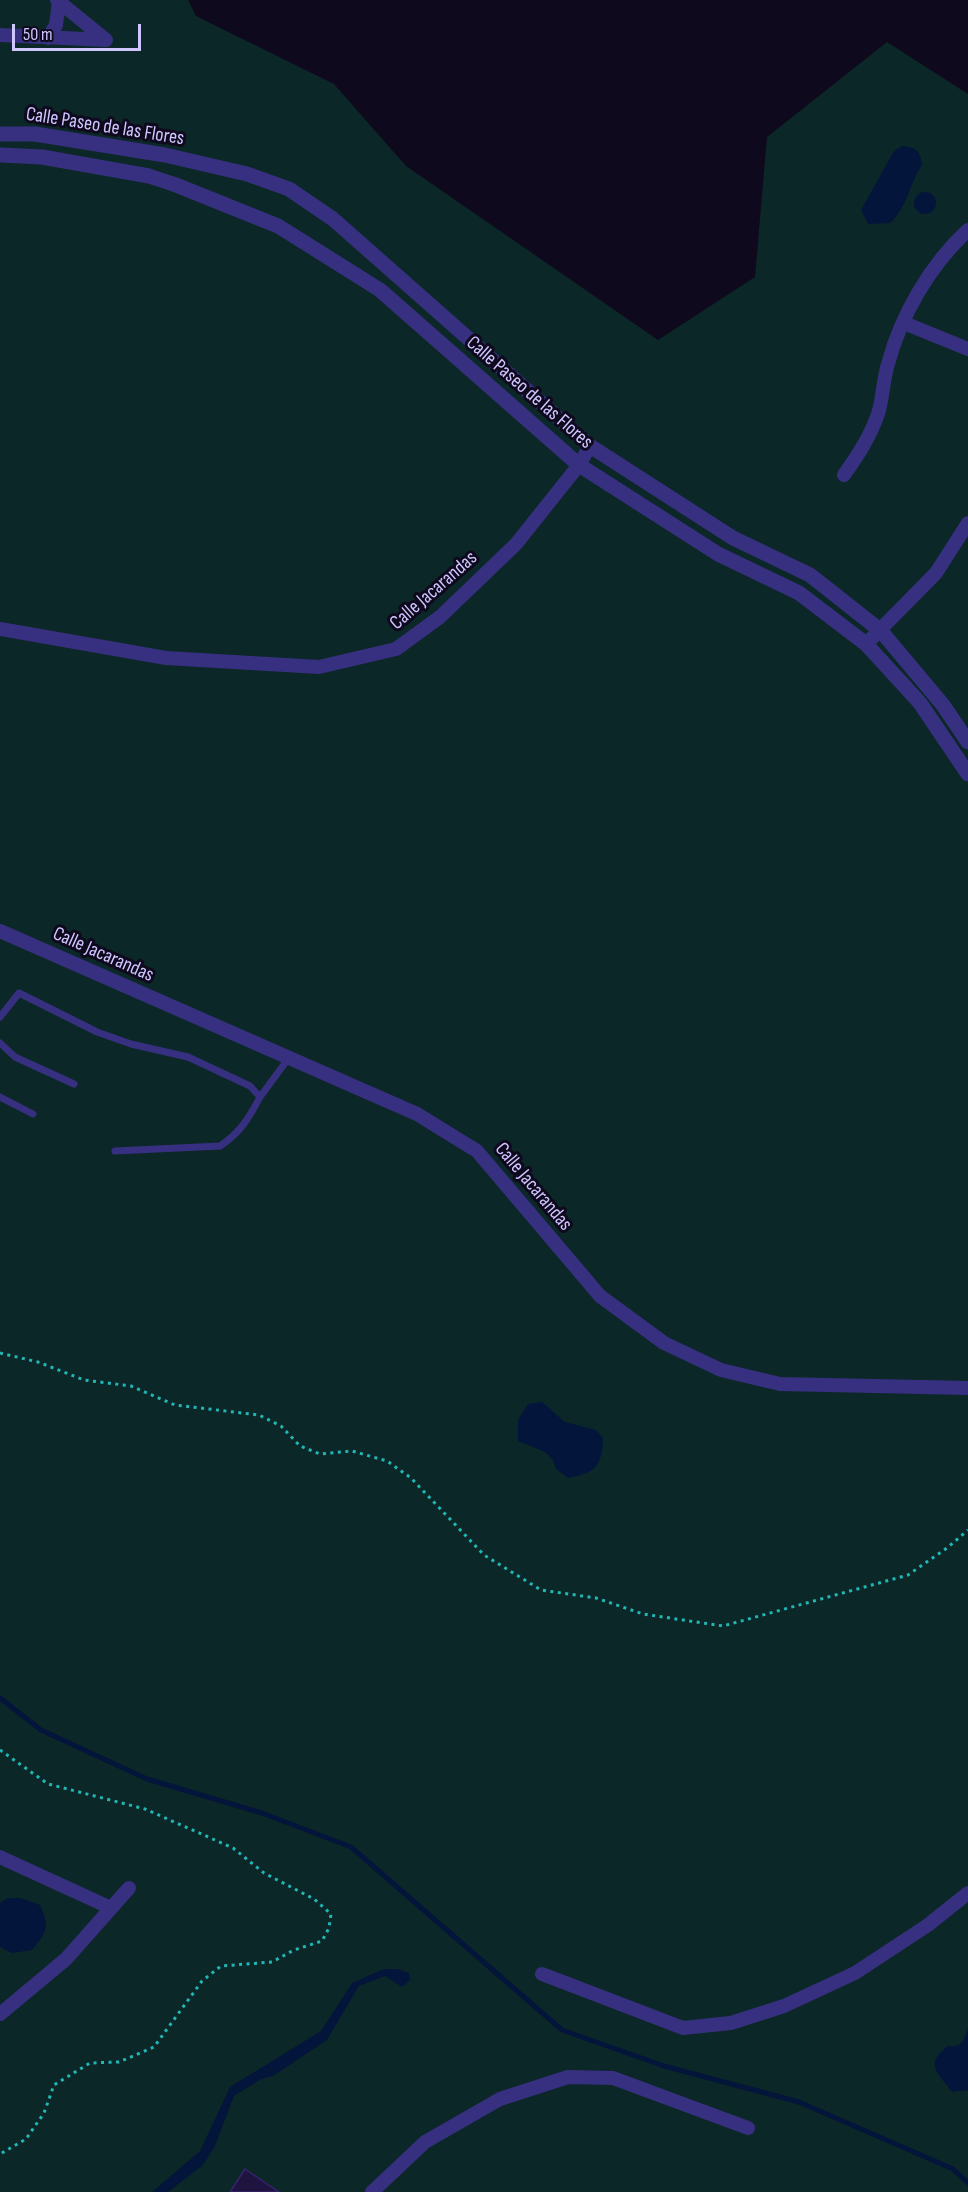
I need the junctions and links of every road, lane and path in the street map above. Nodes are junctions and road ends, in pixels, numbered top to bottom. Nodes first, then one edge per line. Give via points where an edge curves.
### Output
1 (58, 1) edge
2 (0, 35) edge
3 (48, 38) junction
4 (0, 134) edge
5 (0, 155) edge
6 (968, 230) edge
7 (904, 323) junction
8 (968, 350) edge
9 (590, 446) junction
10 (579, 465) junction
11 (844, 474) dead end
12 (968, 523) edge
13 (0, 628) edge
14 (882, 631) junction
15 (866, 644) junction
16 (968, 742) edge
17 (968, 774) edge
18 (0, 931) edge
19 (0, 1017) edge
20 (0, 1043) edge
21 (288, 1059) junction
22 (74, 1084) dead end
23 (260, 1096) junction
24 (0, 1098) edge
25 (33, 1113) dead end
26 (115, 1151) dead end
27 (0, 1353) edge
28 (968, 1388) edge
29 (968, 1530) edge
30 (0, 1750) edge
31 (0, 1857) edge
32 (129, 1888) dead end
33 (968, 1893) edge
34 (111, 1908) junction
35 (542, 1974) dead end
36 (0, 2014) edge
37 (748, 2128) dead end
38 (0, 2154) edge
39 (372, 2192) edge

1 - 3 street via 56,25
1 - 3 street via 106,40
2 - 3 street
4 - 9 street, Calle Paseo de las Flores via 35,134 165,155 247,174 289,189 333,219
5 - 10 street, Calle Paseo de las Flores via 42,157 149,176 278,226 380,290
6 - 7 street via 933,270
7 - 8 street
7 - 11 street via 888,363 878,413 865,445
9 - 10 street, Calle Jacarandas
9 - 14 street, Calle Paseo de las Flores via 733,538 810,575
10 - 13 street, Calle Jacarandas via 516,544 440,617 396,649 319,667 166,658
10 - 15 street, Calle Paseo de las Flores via 718,554 799,592
12 - 14 street via 936,573
14 - 15 street
14 - 16 street, Calle Paseo de las Flores
15 - 17 street, Calle Paseo de las Flores via 920,704
18 - 21 street, Calle Jacarandas
19 - 23 lane via 19,993 97,1032 188,1057 249,1086
20 - 22 lane via 15,1057
21 - 23 lane
21 - 28 street, Calle Jacarandas via 417,1114 477,1151 600,1296 664,1343 721,1370 780,1384
23 - 26 lane via 246,1124 220,1146
24 - 25 lane
27 - 29 path via 38,1362 84,1380 131,1386 175,1405 259,1414 281,1426 300,1446 320,1454 352,1451 387,1461 411,1478 484,1555 541,1590 596,1598 643,1614 723,1626 908,1575
30 - 38 path via 48,1784 145,1809 233,1848 264,1873 314,1899 331,1914 322,1941 272,1962 221,1966 202,1981 154,2047 119,2062 90,2063 54,2085 44,2113 26,2139
31 - 34 street
32 - 34 street
33 - 35 street via 928,1925 855,1972 784,2006 732,2023 683,2028
34 - 36 street via 66,1959
37 - 39 street via 613,2078 568,2077 500,2099 425,2142

